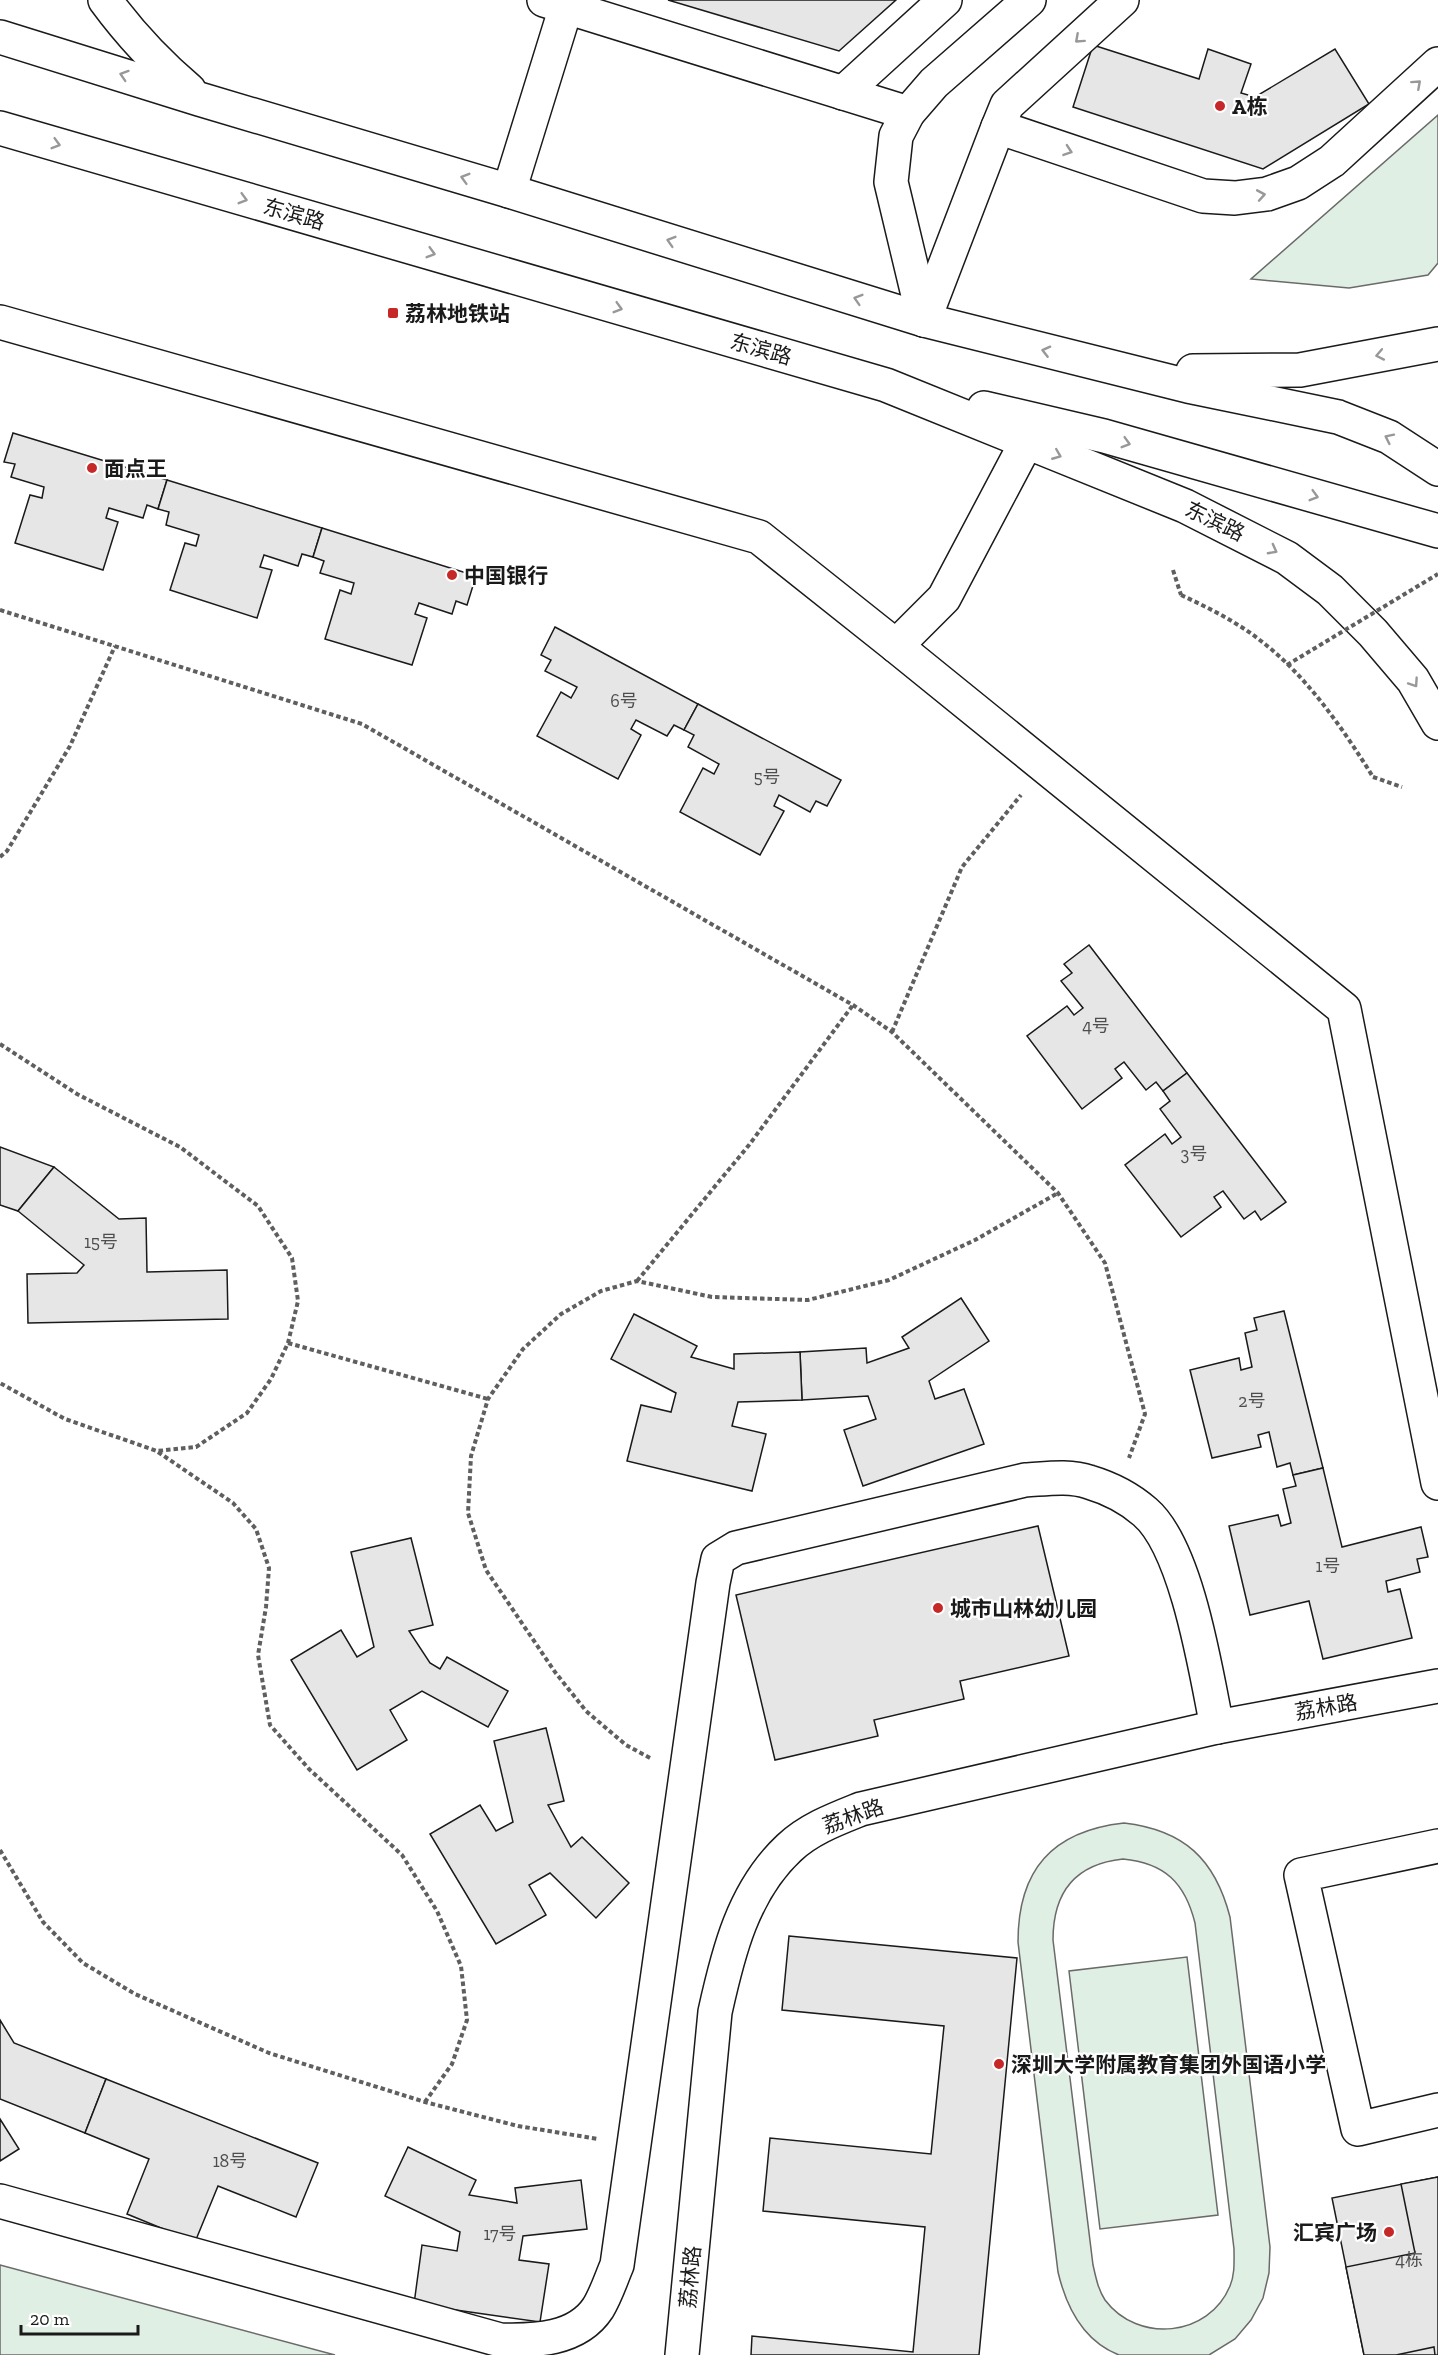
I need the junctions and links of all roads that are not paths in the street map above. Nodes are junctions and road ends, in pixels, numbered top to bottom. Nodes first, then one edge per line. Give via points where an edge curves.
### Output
1 (105, 0) edge
2 (945, 0) edge
3 (1029, 0) edge
4 (1122, 0) edge
5 (555, 3) edge
6 (0, 37) edge
7 (1438, 64) edge
8 (843, 93) junction
9 (200, 99) junction
10 (908, 113) junction
11 (998, 127) junction
12 (0, 128) edge
13 (509, 191) junction
14 (924, 320) junction
15 (0, 322) edge
16 (1438, 344) edge
17 (1102, 365) junction
18 (886, 385) junction
19 (1026, 443) junction
20 (1438, 469) edge
21 (1438, 531) edge
22 (896, 646) junction
23 (1438, 723) edge
24 (1438, 1483) edge
25 (1438, 1686) edge
26 (1217, 1727) junction
27 (1438, 1846) edge
28 (1438, 2110) edge
29 (0, 2202) edge
30 (682, 2355) edge

1 - 9 main road via 161,66
2 - 8 main road
3 - 10 main road via 934,83
4 -> 11 main road via 1007,105
5 - 8 main road
5 - 13 main road
9 -> 6 main road
11 -> 7 main road via 1203,196 1267,194 1298,183 1332,161
8 - 10 main road
13 -> 9 main road
10 - 14 main road via 896,136 891,182
11 - 14 main road
12 -> 18 main road, 东滨路
14 -> 13 main road
17 -> 14 main road
15 - 22 main road via 759,537
16 -> 17 main road via 1300,370 1210,372
20 -> 17 main road via 1389,437 1338,417
18 - 19 main road, 东滨路
18 -> 21 main road via 1104,436
19 - 22 main road via 944,598
19 -> 23 main road, 东滨路 via 1185,506 1287,558 1330,590 1373,633 1413,680
22 - 24 main road via 1344,1009
25 - 26 main road, 荔林路
26 - 29 main road via 1198,1633 1170,1545 1146,1513 1116,1493 1087,1481 1025,1480 736,1548 718,1559 713,1583 617,2265 598,2308 584,2324 561,2335 532,2341 500,2340
26 - 30 main road, 荔林路 via 861,1809 821,1825 790,1846 767,1872 735,1931 715,2012
27 - 28 main road via 1301,1875 1358,2129

